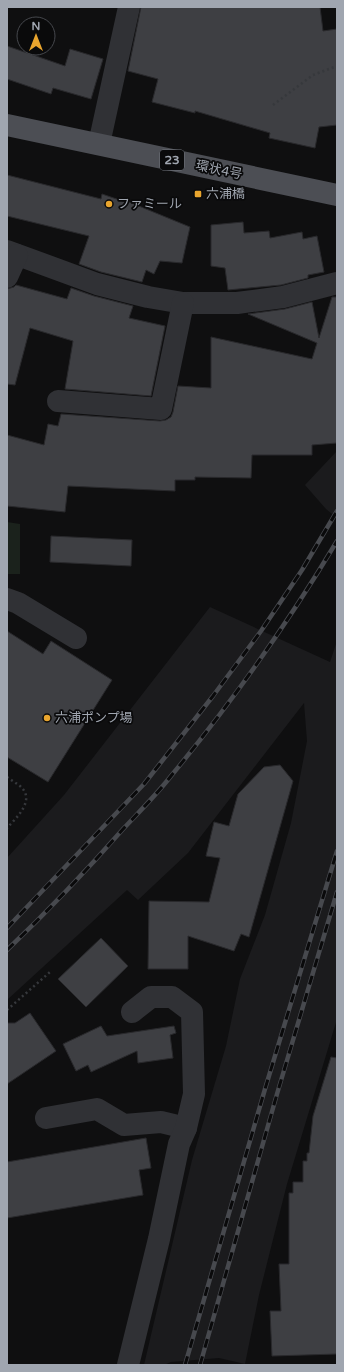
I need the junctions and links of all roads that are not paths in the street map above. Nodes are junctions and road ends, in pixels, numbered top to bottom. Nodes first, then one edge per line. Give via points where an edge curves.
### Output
1 (129, 7) edge
2 (7, 125) edge
3 (99, 144) junction
4 (337, 195) edge
5 (12, 253) edge
6 (7, 277) edge
7 (337, 283) edge
8 (183, 303) junction
9 (58, 401) dead end
10 (7, 599) edge
11 (76, 638) dead end
12 (132, 1012) dead end
13 (46, 1118) dead end
14 (186, 1128) junction
15 (128, 1365) edge

1 - 3 street
2 - 3 main road, 環状4号 / 23
3 - 4 main road, 環状4号 / 23
5 - 6 street
5 - 8 street via 97,284
7 - 8 street via 283,297 237,303
8 - 9 street via 161,409
10 - 11 street
12 - 14 street via 151,998 172,998 192,1012 194,1094
13 - 14 street via 97,1109 124,1125 161,1122
14 - 15 street via 179,1144

